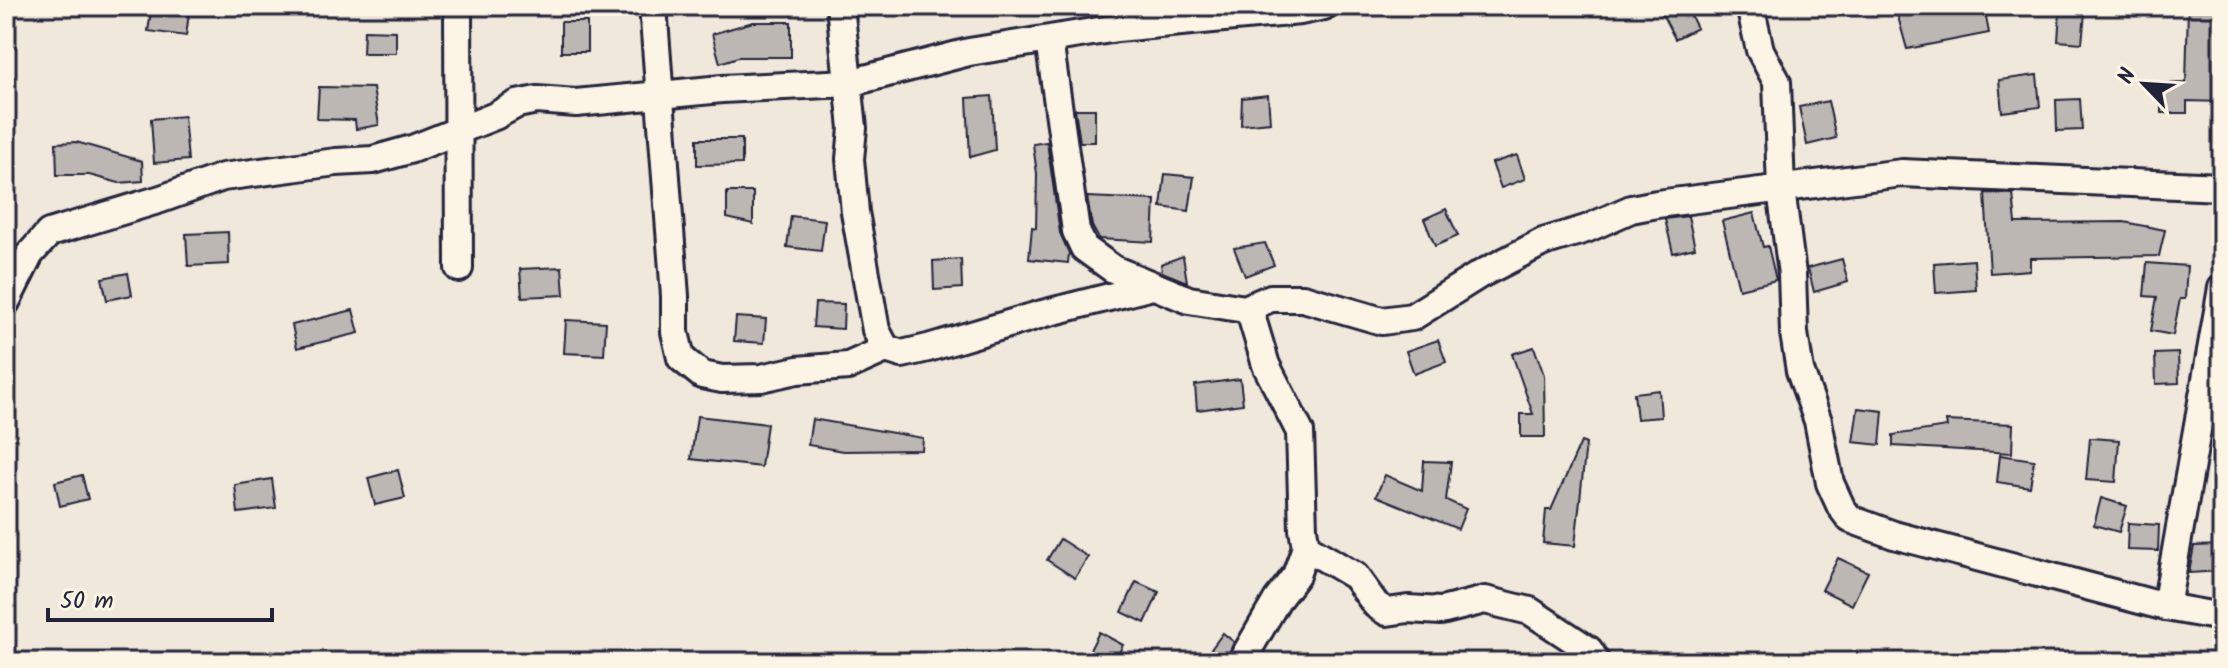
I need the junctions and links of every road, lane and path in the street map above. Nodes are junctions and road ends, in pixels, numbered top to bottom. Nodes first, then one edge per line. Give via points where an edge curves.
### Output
1 (458, 6) edge
2 (653, 6) edge
3 (840, 6) edge
4 (1324, 6) edge
5 (1750, 6) edge
6 (1049, 40) junction
7 (849, 83) junction
8 (659, 95) junction
9 (460, 130) junction
10 (2222, 187) edge
11 (1781, 189) junction
12 (459, 268) dead end
13 (1153, 286) junction
14 (2222, 288) edge
15 (6, 302) edge
16 (1245, 309) junction
17 (886, 349) junction
18 (1306, 547) junction
19 (2166, 607) junction
20 (2222, 617) edge
21 (1241, 662) edge
22 (1596, 662) edge

1 - 9 street
2 - 8 street
3 - 7 street
4 - 6 street
5 - 11 street via 1760,50 1777,82
6 - 7 street via 969,52
6 - 13 street via 1076,231 1084,248 1113,269
7 - 8 street
7 - 17 street via 855,212 874,319
8 - 9 street via 576,103 537,100
8 - 17 street via 681,358 702,375 761,378 848,366
9 - 12 street
9 - 15 street via 373,160 223,177 49,233 30,254
10 - 11 street via 1902,173
11 - 16 street via 1631,209 1543,242 1412,317 1382,321 1303,298 1271,298
11 - 19 street via 1800,371 1818,421 1830,483 1850,519
13 - 16 street via 1209,306
13 - 17 street via 928,348 902,354
14 - 19 street
16 - 18 street via 1300,432
18 - 21 street via 1296,575
18 - 22 street via 1355,576 1387,612 1441,611 1485,600 1530,611 1589,650
19 - 20 street

